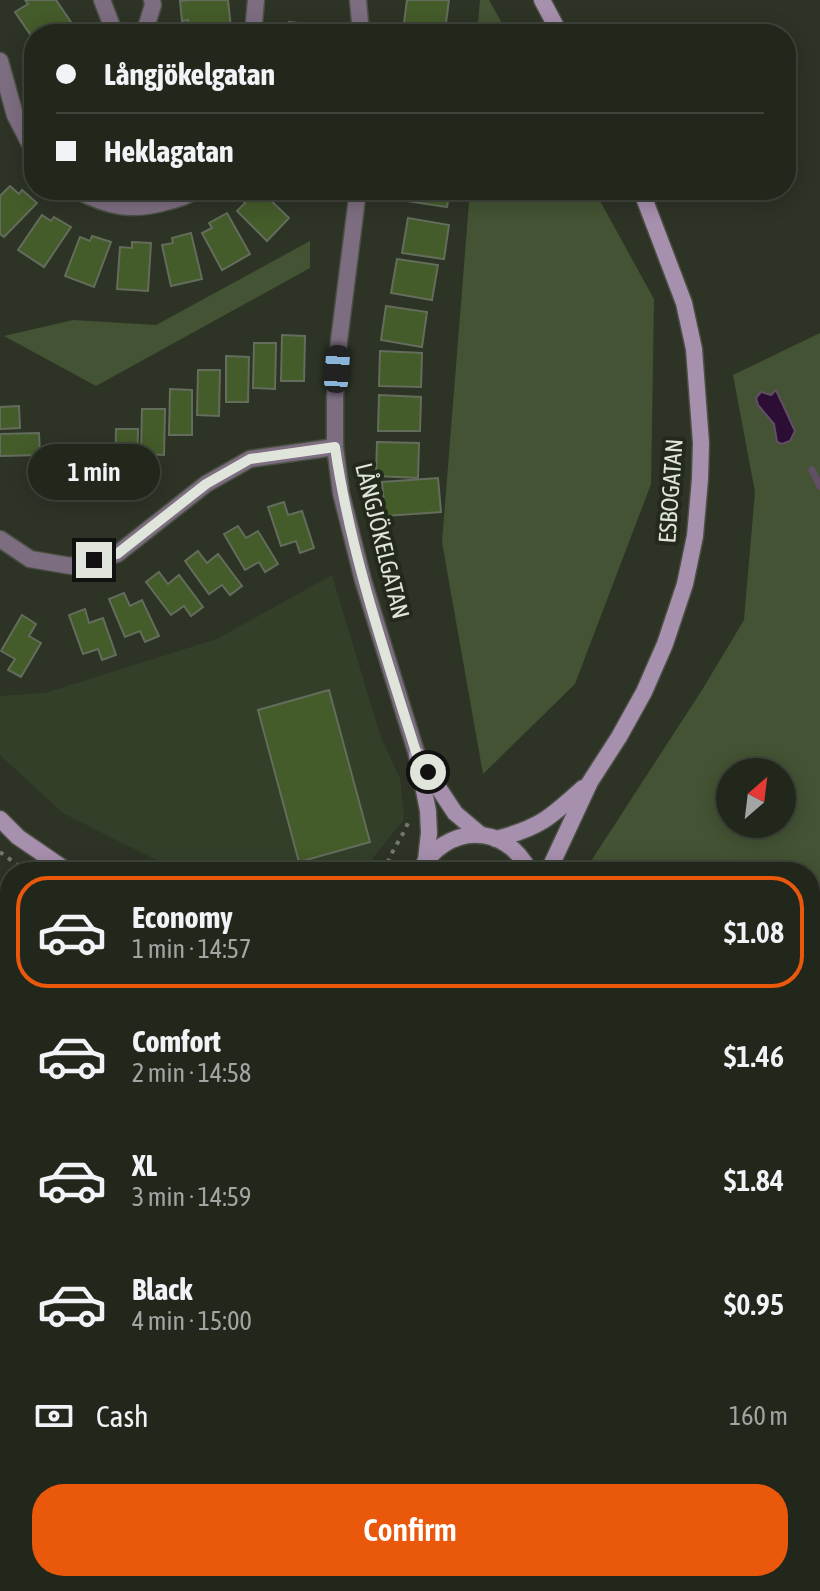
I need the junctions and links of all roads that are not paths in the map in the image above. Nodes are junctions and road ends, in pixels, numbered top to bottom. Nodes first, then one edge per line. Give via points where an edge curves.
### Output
1 (102, 0) edge
2 (152, 0) edge
3 (256, 0) edge
4 (358, 0) edge
5 (542, 0) edge
6 (111, 24) edge
7 (147, 24) edge
8 (254, 24) edge
9 (360, 24) edge
10 (555, 24) edge
11 (0, 61) edge
12 (24, 133) edge
13 (95, 200) edge
14 (173, 200) edge
15 (357, 200) edge
16 (646, 200) edge
17 (335, 447) junction
18 (0, 539) edge
19 (417, 755) junction
20 (590, 782) junction
21 (0, 819) edge
22 (488, 837) junction
23 (54, 862) edge
24 (423, 862) edge
25 (425, 862) edge
26 (524, 862) edge
27 (553, 862) edge

1 - 6 street
2 - 7 street
3 - 8 street
4 - 9 street
5 - 10 street
11 - 12 street
13 - 14 street via 147,208
15 - 17 street, LÅNGJÖKELGATAN via 339,341
16 - 20 street, ESBOGATAN via 684,303 694,349 700,479 695,536 665,644 638,704
17 - 18 street via 250,459 206,484 117,554 71,566 30,559
17 - 19 street, LÅNGJÖKELGATAN via 363,580
19 - 22 street, LÅNGJÖKELGATAN via 455,813
19 - 24 street, LÅNGJÖKELGATAN via 428,811
20 - 22 street, ESBOGATAN via 543,822 523,832
20 - 27 street, ESBOGATAN
21 - 23 street
22 - 25 street, ESBOGATAN via 450,840
22 - 26 street, LÅNGJÖKELGATAN via 509,846

